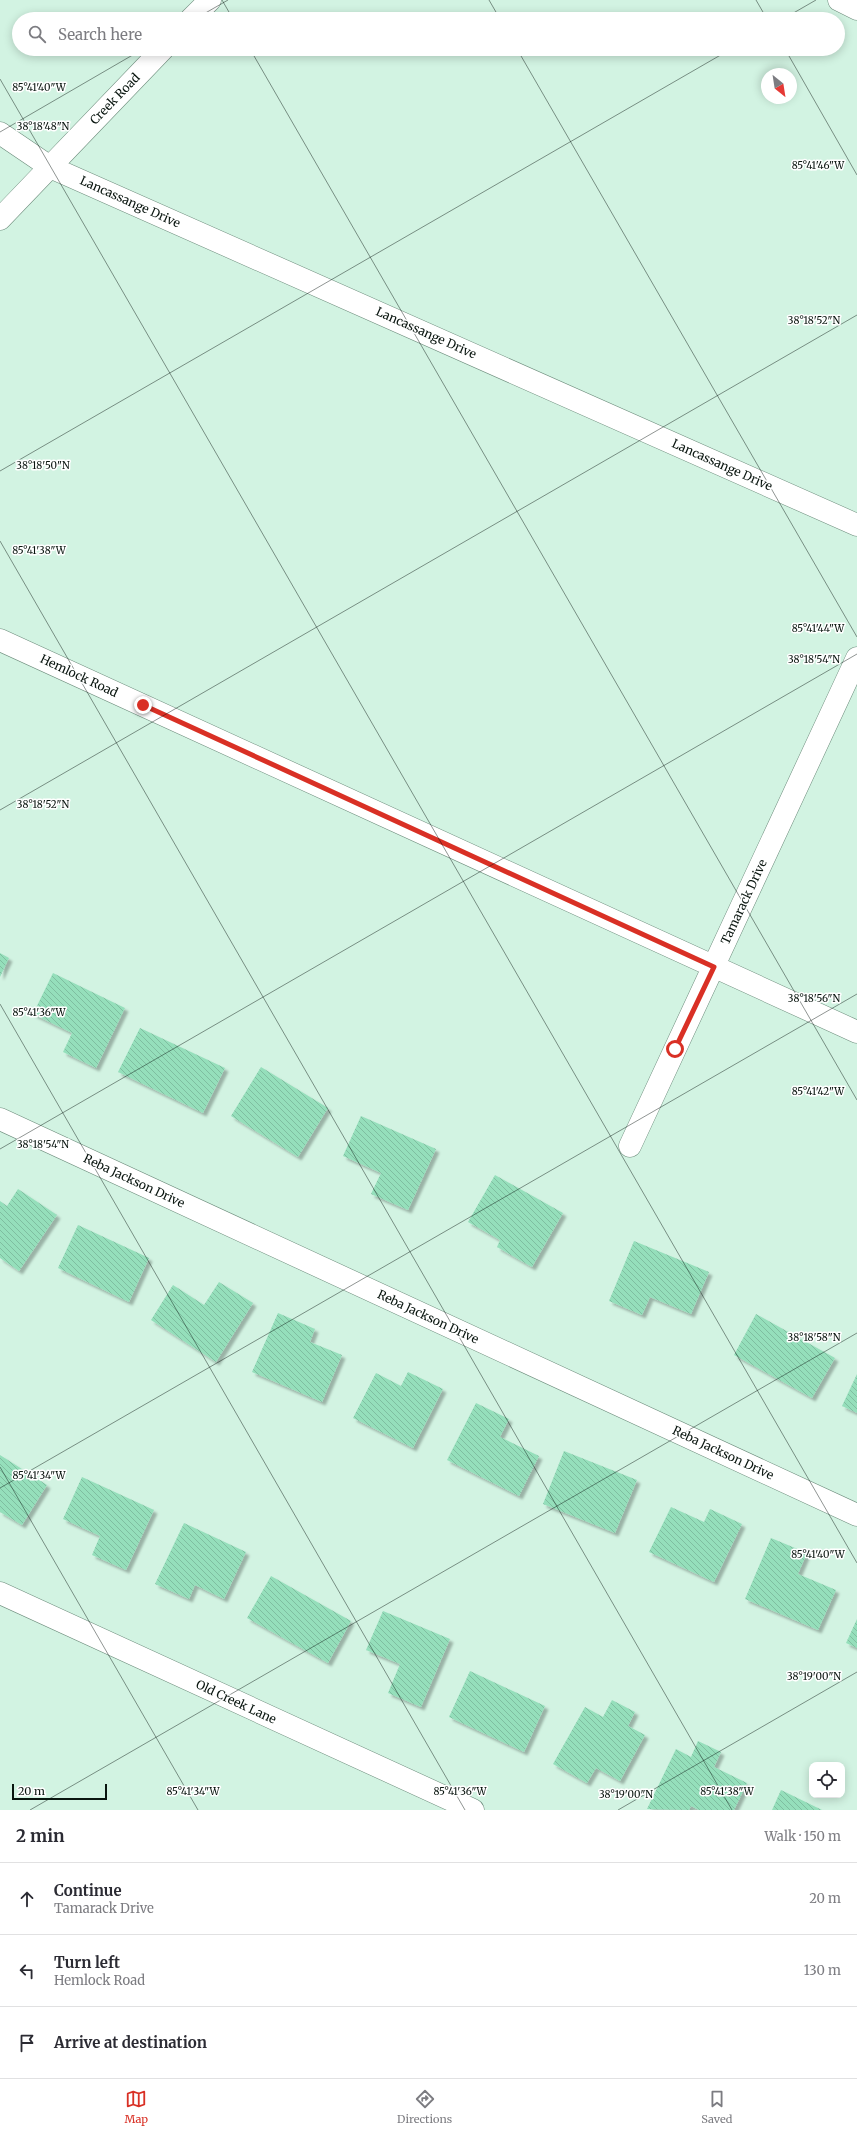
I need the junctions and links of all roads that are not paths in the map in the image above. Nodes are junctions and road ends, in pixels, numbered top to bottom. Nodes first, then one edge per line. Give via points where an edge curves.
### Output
1 (210, 0) edge
2 (838, 0) edge
3 (857, 8) edge
4 (198, 12) edge
5 (156, 56) edge
6 (0, 133) edge
7 (50, 167) junction
8 (0, 219) edge
9 (857, 525) edge
10 (0, 640) edge
11 (857, 658) edge
12 (714, 967) junction
13 (857, 1032) edge
14 (0, 1119) edge
15 (630, 1146) dead end
16 (857, 1515) edge
17 (0, 1593) edge
18 (473, 1810) edge

1 - 4 street
2 - 3 street
5 - 7 street, Creek Road
6 - 7 street, Lancassange Drive
7 - 8 street, Creek Road
7 - 9 street, Lancassange Drive
10 - 12 street, Hemlock Road
11 - 12 street, Tamarack Drive
12 - 13 street, Hemlock Road
12 - 15 street, Tamarack Drive
14 - 16 street, Reba Jackson Drive
17 - 18 street, Old Creek Lane

